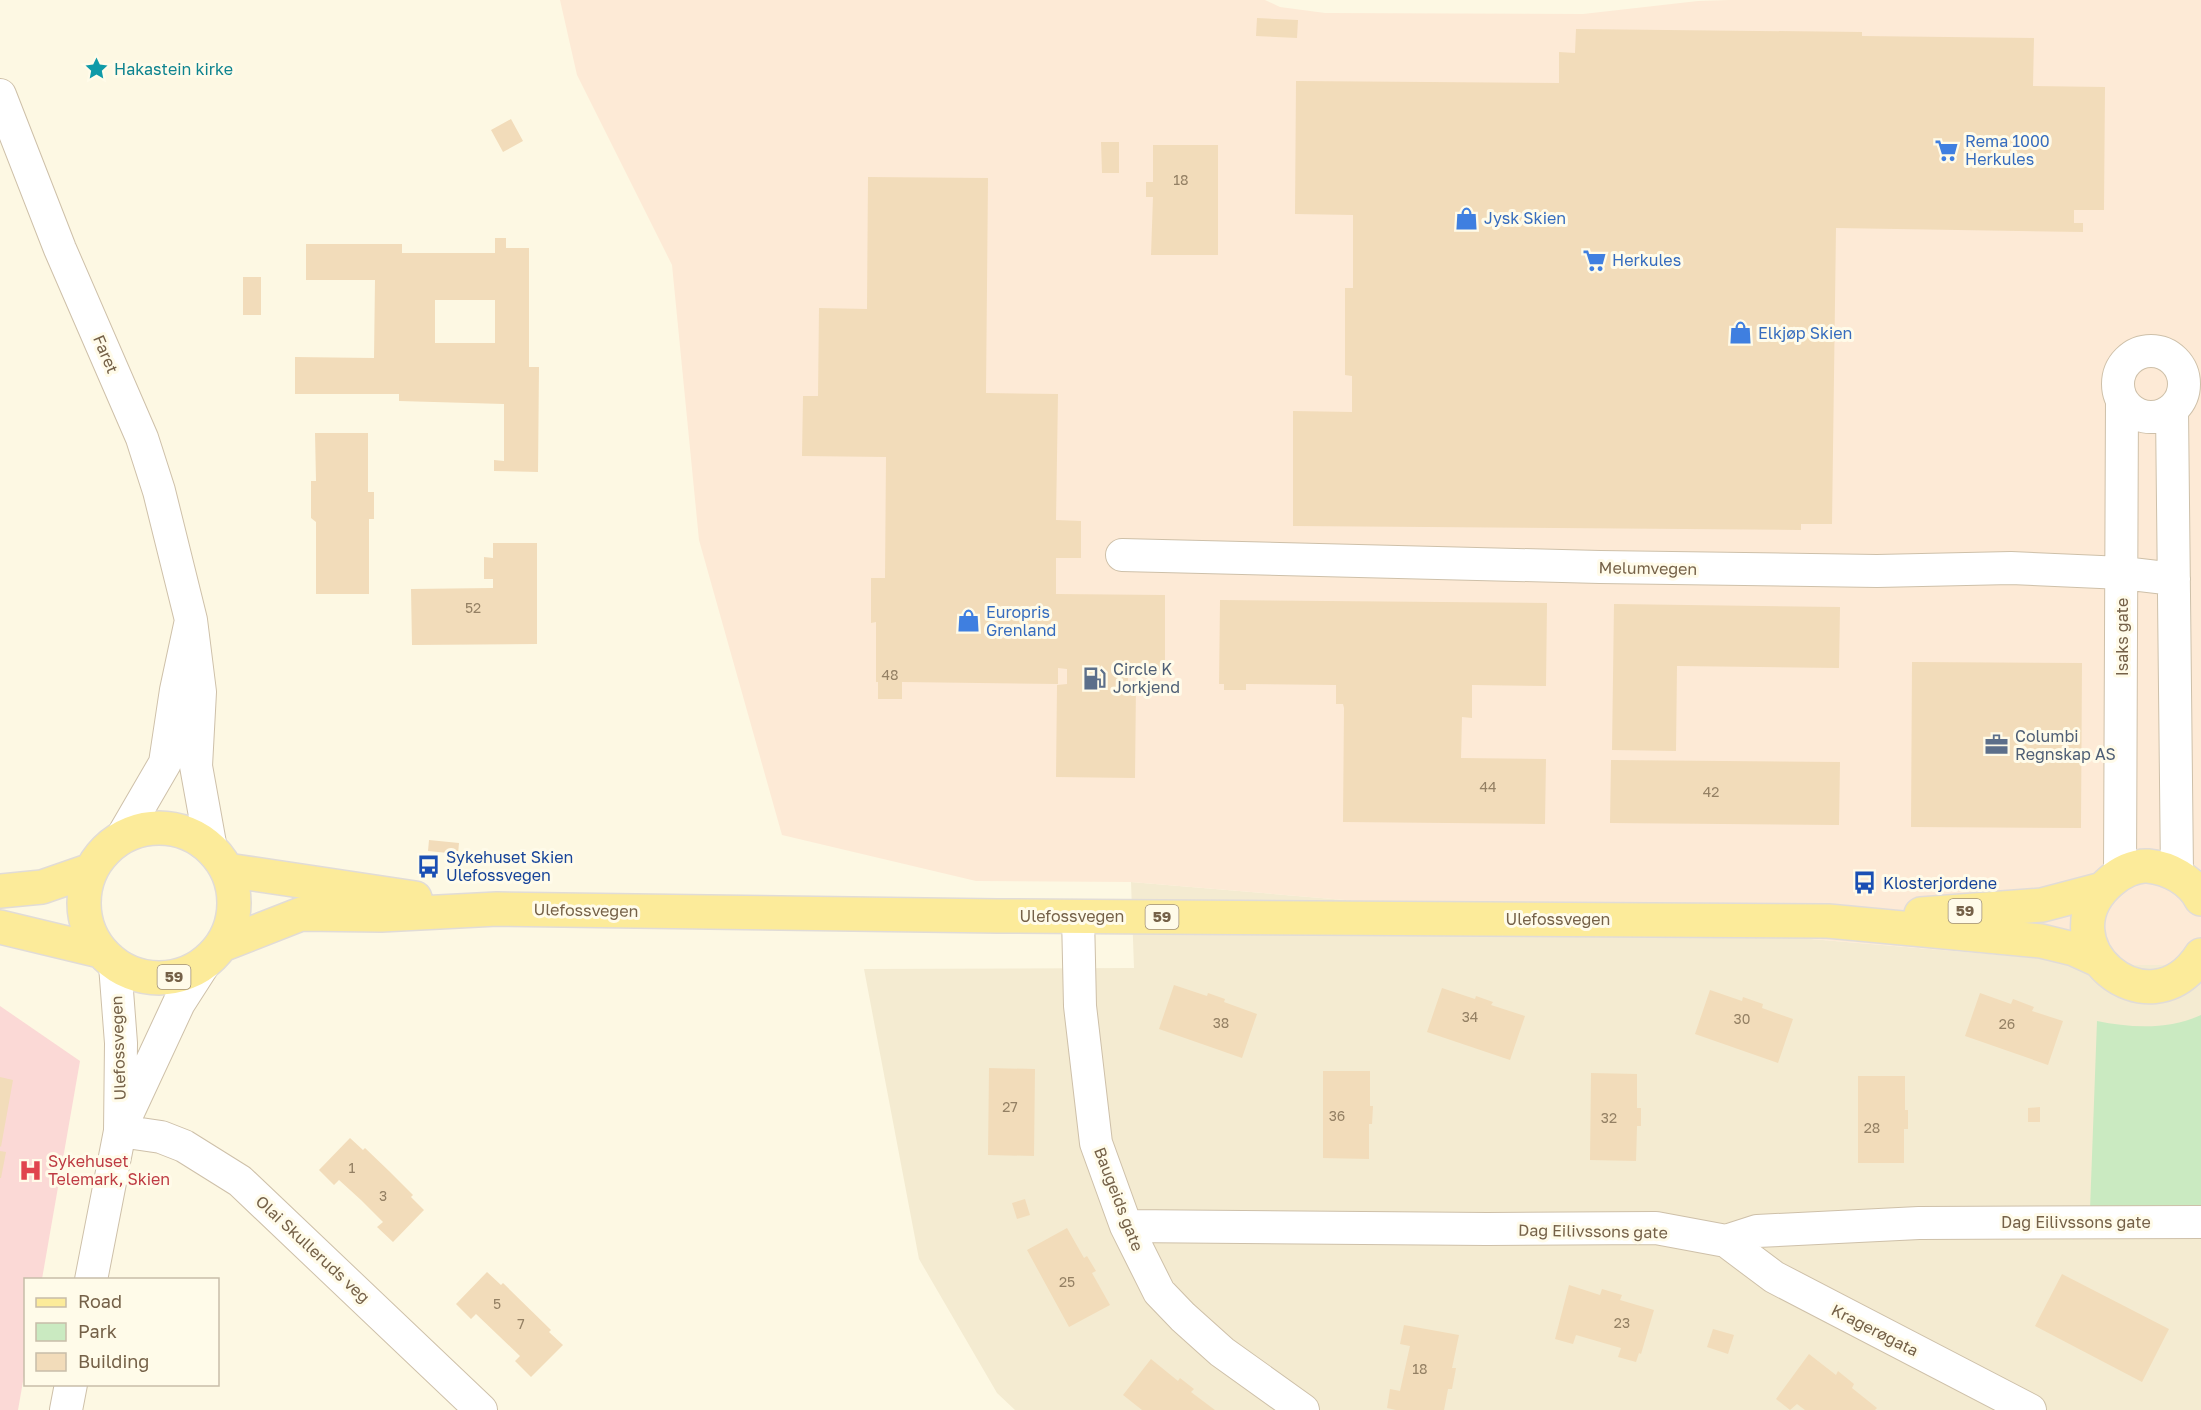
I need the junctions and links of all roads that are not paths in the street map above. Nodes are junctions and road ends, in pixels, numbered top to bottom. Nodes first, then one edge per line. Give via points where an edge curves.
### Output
1 (0, 95) edge
2 (2122, 401) junction
3 (2172, 410) junction
4 (1122, 555) dead end
5 (2123, 573) junction
6 (2174, 579) junction
7 (191, 620) junction
8 (122, 837) junction
9 (219, 860) junction
10 (91, 870) junction
11 (2177, 874) junction
12 (2110, 881) junction
13 (0, 891) edge
14 (2201, 898) edge
15 (497, 909) junction
16 (1078, 916) junction
17 (1828, 921) junction
18 (0, 927) edge
19 (213, 955) junction
20 (108, 958) junction
21 (2096, 958) junction
22 (2199, 960) edge
23 (120, 1131) junction
24 (2201, 1222) edge
25 (1126, 1227) junction
26 (1726, 1241) junction
27 (91, 1278) edge
28 (71, 1386) edge
29 (66, 1410) edge
30 (481, 1410) edge
31 (1303, 1410) edge
32 (2030, 1410) edge

1 - 7 street, Faret via 60,249 142,438
2 - 3 street via 2143,416 2159,417
2 - 3 street, Isaks gate via 2118,390 2124,364 2138,354 2159,352 2178,365 2183,379 2181,398
2 - 5 street, Isaks gate
3 - 6 street, Isaks gate
4 - 5 street, Melumvegen via 1600,567 1876,571 2011,568
5 - 6 street, Melumvegen
5 - 12 street, Isaks gate
6 - 11 street, Isaks gate
7 - 8 street, Faret via 165,763
7 - 9 street, Faret via 200,692 196,766
8 - 9 main road, 59 via 143,829 166,828 190,835
8 - 10 main road, 59
9 - 15 main road, Ulefossvegen / 59 via 378,893
9 - 19 main road via 234,895 233,912
10 - 13 main road via 42,887
10 - 20 main road, 59 via 84,892 84,914 90,934
11 - 12 main road, 59 via 2147,866
11 - 14 main road, 59
12 - 17 main road, Ulefossvegen / 59 via 2042,905
12 - 21 main road via 2090,909 2090,946
15 - 16 main road, Ulefossvegen / 59
15 - 19 main road, Ulefossvegen / 59 via 381,915 301,914
16 - 17 main road, Ulefossvegen / 59
16 - 25 street, Baugeids gate via 1080,1006 1096,1143
17 - 21 main road, Ulefossvegen / 59 via 2041,941
18 - 20 main road, 59
19 - 20 main road, 59 via 180,976 153,979 133,975
19 - 23 street, Ulefossvegen via 179,1003
20 - 23 street, Ulefossvegen via 121,1042
21 - 22 main road, 59 via 2118,979 2152,987 2175,981
23 - 27 street, Ulefossvegen
23 - 30 street, Olai Skulleruds veg via 161,1137 184,1146 240,1181
24 - 26 street, Dag Eilivssons gate via 1919,1223 1757,1231
25 - 26 street, Dag Eilivssons gate via 1656,1228
25 - 31 street, Baugeids gate via 1159,1292 1183,1317 1246,1370
26 - 32 street, Kragerøgata via 1773,1277
28 - 29 street

